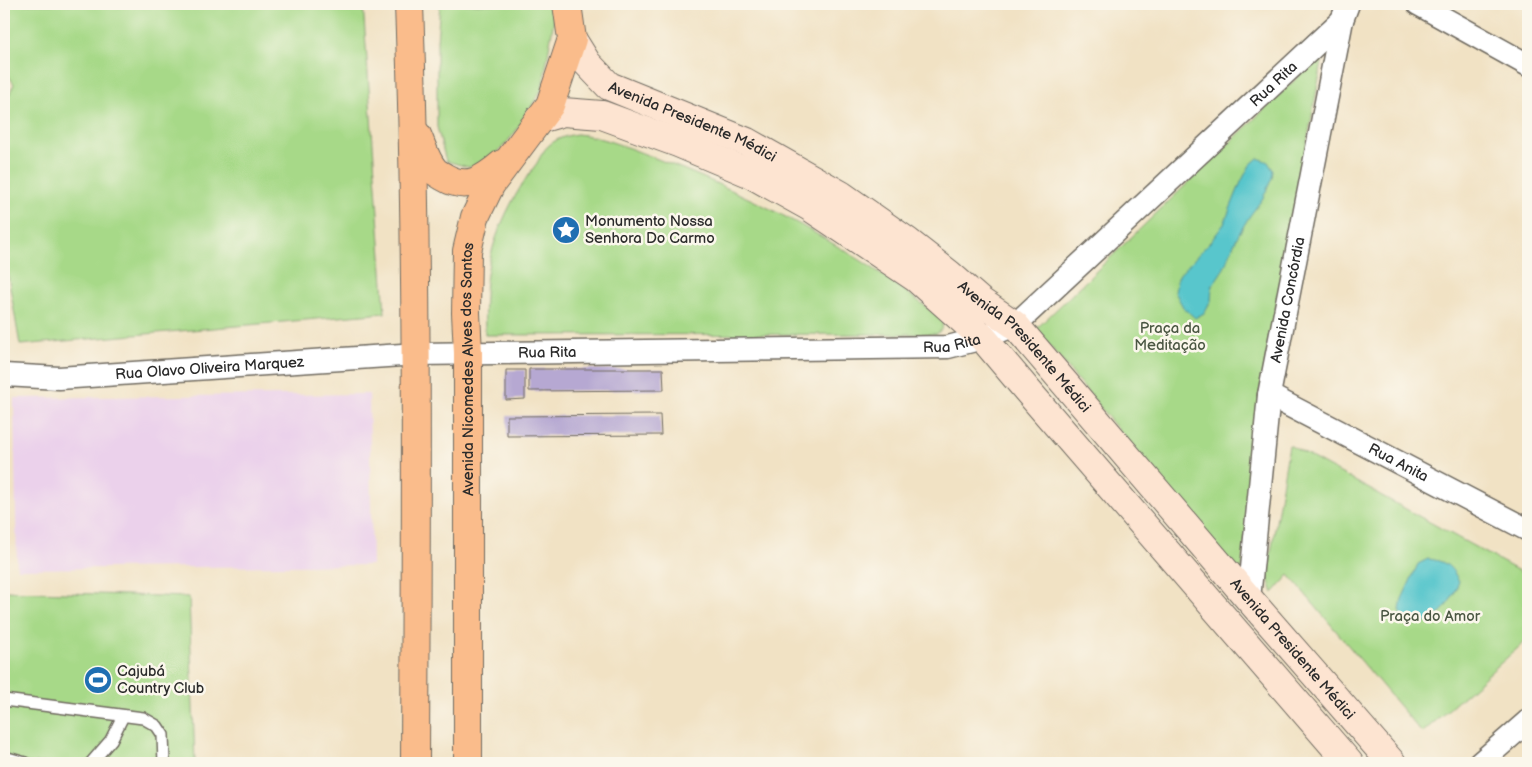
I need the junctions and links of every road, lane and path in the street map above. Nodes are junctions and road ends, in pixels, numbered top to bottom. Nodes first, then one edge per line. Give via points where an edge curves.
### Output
1 (409, 4) edge
2 (567, 4) edge
3 (1418, 4) edge
4 (1345, 12) edge
5 (572, 39) junction
6 (1528, 65) edge
7 (539, 120) junction
8 (413, 124) junction
9 (511, 157) junction
10 (1015, 325) junction
11 (983, 338) junction
12 (468, 353) junction
13 (417, 354) junction
14 (4, 374) edge
15 (1269, 395) junction
16 (1528, 530) edge
17 (1249, 599) junction
18 (4, 700) edge
19 (123, 716) junction
20 (1528, 721) edge
21 (4, 757) edge
22 (25, 763) edge
23 (91, 763) edge
24 (164, 763) edge
25 (415, 763) edge
26 (468, 763) edge
27 (1349, 763) edge
28 (1392, 763) edge
29 (1480, 763) edge

1 - 8 main road
2 - 5 main road, Avenida Nicomedes Alves dos Santos
3 - 6 street
4 - 10 street, Rua Rita
4 - 15 street, Avenida Concórdia
5 - 7 main road, Avenida Nicomedes Alves dos Santos via 550,105
5 - 10 main road, Avenida Presidente Médici via 587,63 609,86 748,142 841,195
7 - 9 main road, Avenida Nicomedes Alves dos Santos
7 - 11 main road, Avenida Presidente Médici via 563,112 602,116 749,173 810,207 916,278
8 - 9 main road via 434,171 454,182 467,185 491,174
8 - 13 main road
9 - 12 main road, Avenida Nicomedes Alves dos Santos via 491,184 475,217 467,251
10 - 11 street, Rua Rita
10 - 17 main road, Avenida Presidente Médici
11 - 12 street, Rua Rita via 948,347
11 - 27 main road, Avenida Presidente Médici
12 - 13 street, Rua Rita
12 - 26 main road, Avenida Nicomedes Alves dos Santos
13 - 14 street, Rua Olavo Oliveira Marquez via 58,378
13 - 25 main road
15 - 16 street, Rua Anita
15 - 17 street, Avenida Concórdia
17 - 28 main road, Avenida Presidente Médici
18 - 19 lane
19 - 23 lane via 111,740
19 - 24 lane via 142,718 157,726 163,735
20 - 29 street
21 - 22 lane

